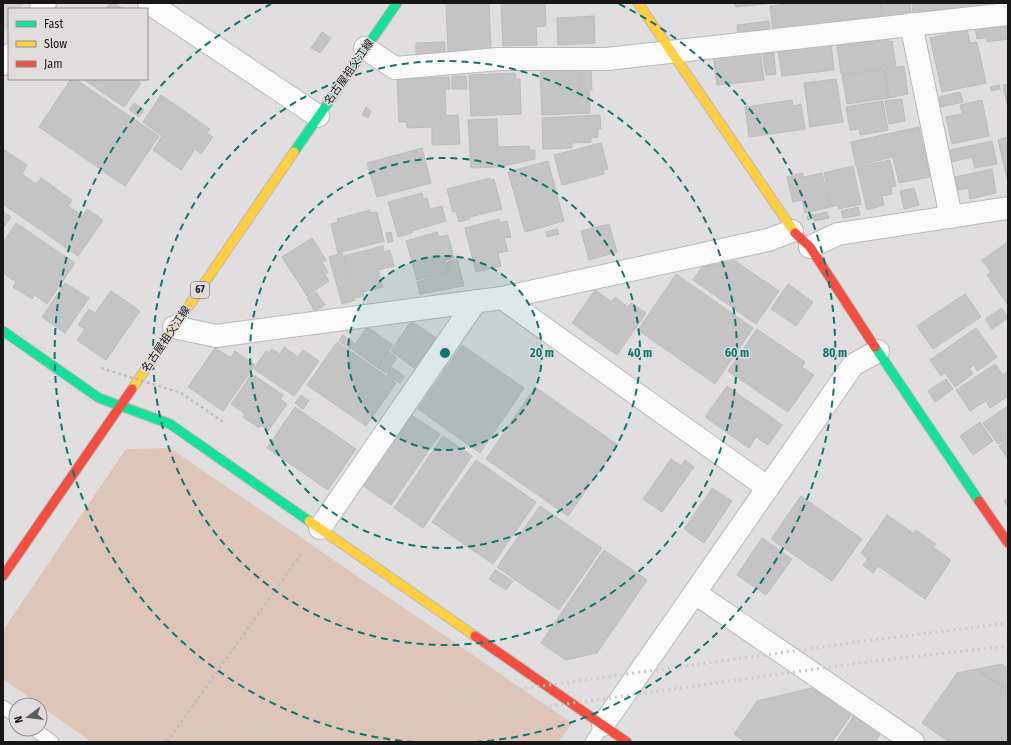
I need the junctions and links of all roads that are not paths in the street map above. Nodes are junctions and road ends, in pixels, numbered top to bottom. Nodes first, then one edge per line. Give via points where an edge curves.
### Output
1 (149, 3) edge
2 (397, 3) edge
3 (638, 3) edge
4 (1008, 14) edge
5 (911, 24) junction
6 (365, 48) junction
7 (670, 51) junction
8 (318, 116) junction
9 (1008, 208) edge
10 (951, 217) junction
11 (792, 231) junction
12 (810, 247) junction
13 (502, 298) junction
14 (476, 301) junction
15 (174, 327) junction
16 (3, 331) edge
17 (878, 351) junction
18 (121, 405) junction
19 (768, 488) junction
20 (320, 528) junction
21 (1008, 543) edge
22 (3, 576) edge
23 (695, 593) junction
24 (598, 734) edge
25 (627, 742) edge
26 (914, 742) edge

1 - 8 street
2 - 6 street, 名古屋祖父江線 / 67
3 - 7 street
4 - 5 street
5 - 7 street
5 - 10 street
6 - 7 street via 395,68 499,59 607,58
6 - 8 street, 名古屋祖父江線 / 67
7 - 11 street
8 - 15 street, 名古屋祖父江線 / 67
9 - 10 street
10 - 12 street via 838,234
11 - 12 street
11 - 13 street via 768,240
12 - 17 street
13 - 14 street
13 - 19 street
14 - 15 street via 216,336
14 - 20 street
15 - 18 street, 名古屋祖父江線 / 67
16 - 18 street via 99,398
17 - 19 street via 853,365
17 - 21 street
18 - 20 street via 170,424
18 - 22 street, 名古屋祖父江線 / 67
19 - 23 street
20 - 24 street
23 - 24 street
23 - 26 street
24 - 25 street

